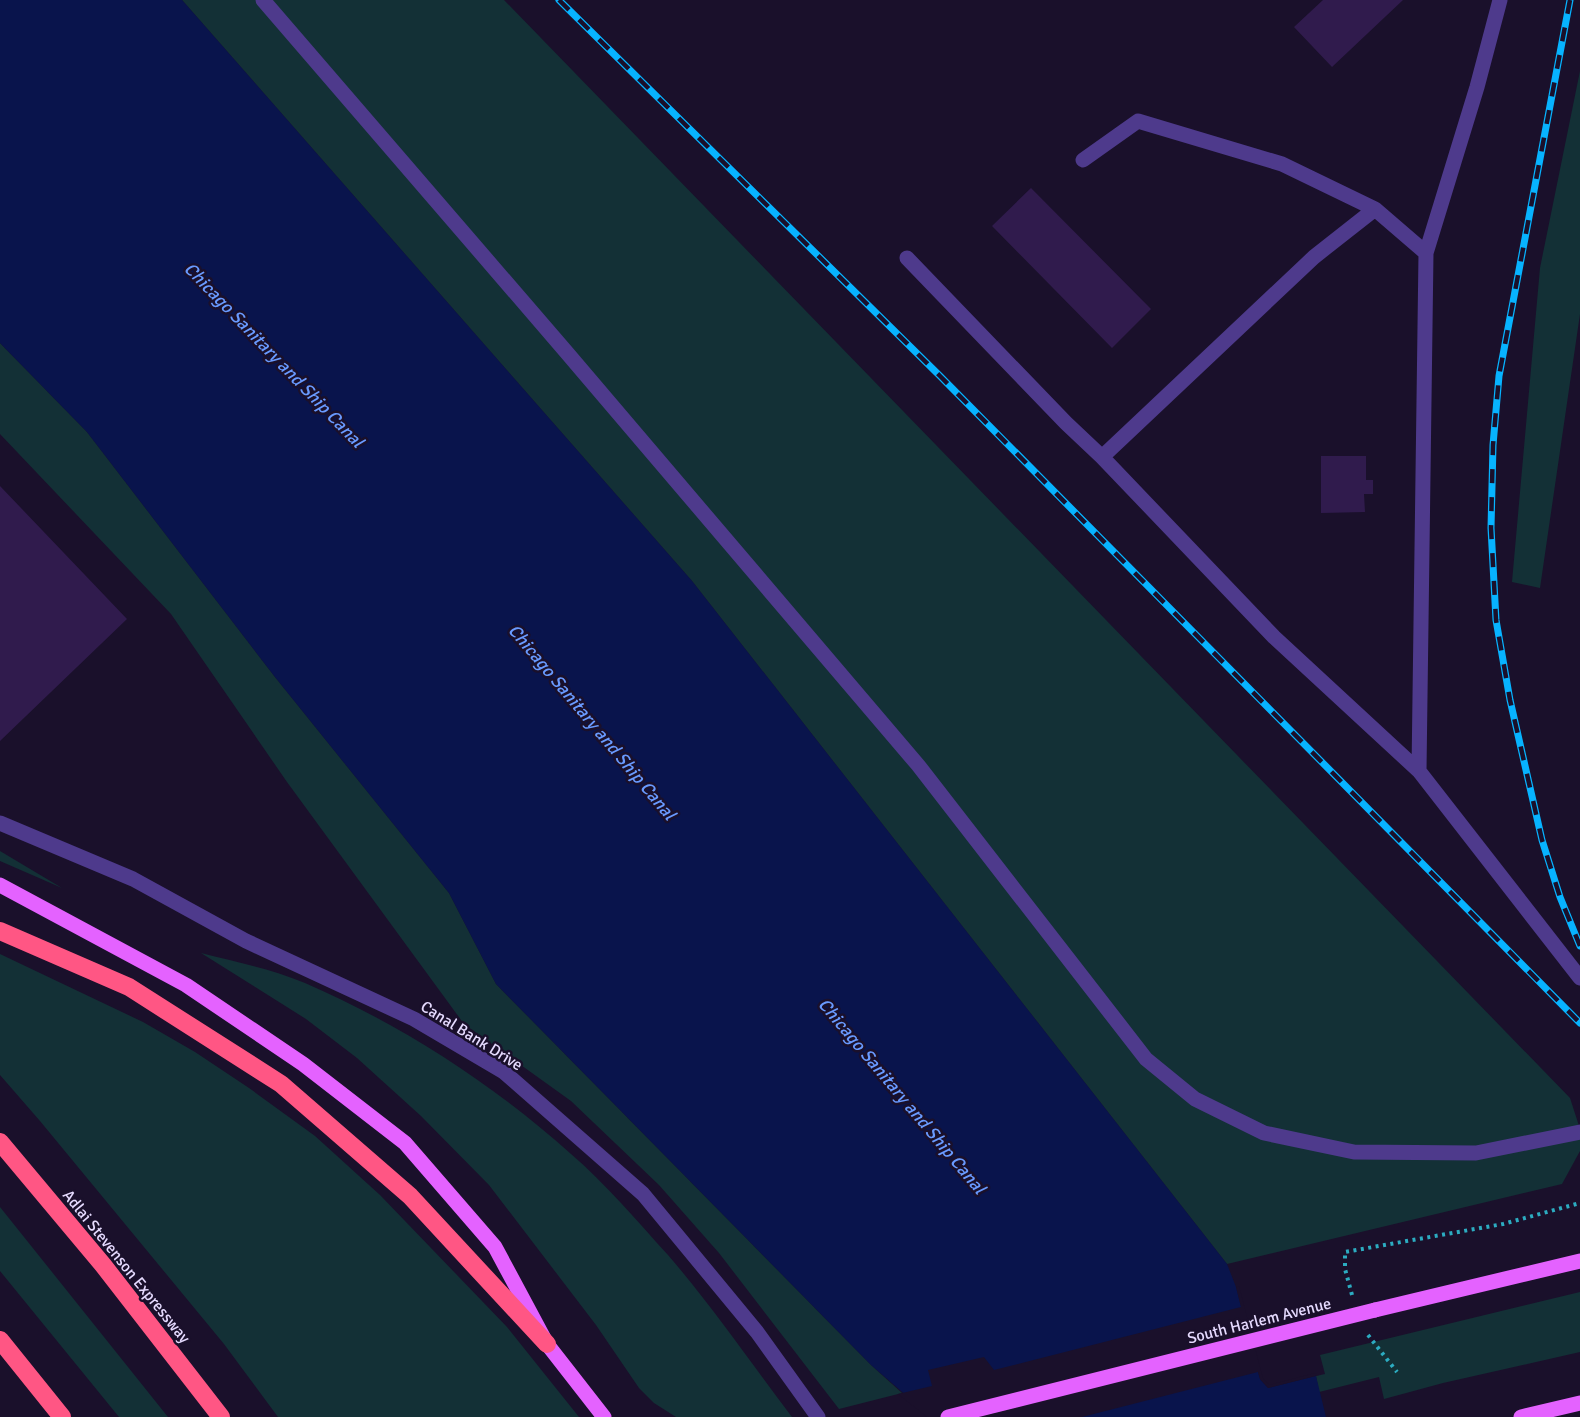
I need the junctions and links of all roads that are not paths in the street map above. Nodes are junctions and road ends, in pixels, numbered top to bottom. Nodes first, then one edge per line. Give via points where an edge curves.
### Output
1 (263, 0) edge
2 (1500, 0) edge
3 (1083, 160) dead end
4 (1375, 209) junction
5 (1426, 253) junction
6 (907, 258) dead end
7 (1102, 457) junction
8 (1419, 771) junction
9 (0, 823) edge
10 (0, 885) edge
11 (0, 931) edge
12 (1580, 978) edge
13 (1580, 1132) edge
14 (0, 1142) edge
15 (1580, 1261) edge
16 (0, 1340) edge
17 (547, 1344) junction
18 (1580, 1403) edge
19 (62, 1417) edge
20 (221, 1417) edge
21 (604, 1417) edge
22 (818, 1417) edge
23 (948, 1417) edge
24 (1521, 1417) edge

1 - 13 street via 918,765 1146,1059 1195,1099 1264,1133 1354,1152 1476,1153
2 - 5 street
3 - 4 street via 1138,121 1282,164
4 - 5 street
4 - 7 street via 1314,257
5 - 8 street
6 - 7 street
7 - 8 street via 1274,637
8 - 12 street
9 - 22 street, Canal Bank Drive via 133,879 246,941 414,1019 504,1072 643,1194 757,1332
10 - 17 main road via 186,985 303,1064 405,1143 495,1247
11 - 17 highway via 129,987 281,1084 410,1196
14 - 20 highway, Adlai Stevenson Expressway via 103,1265
15 - 23 main road, South Harlem Avenue, bridge
16 - 19 highway
17 - 21 main road
18 - 24 main road

